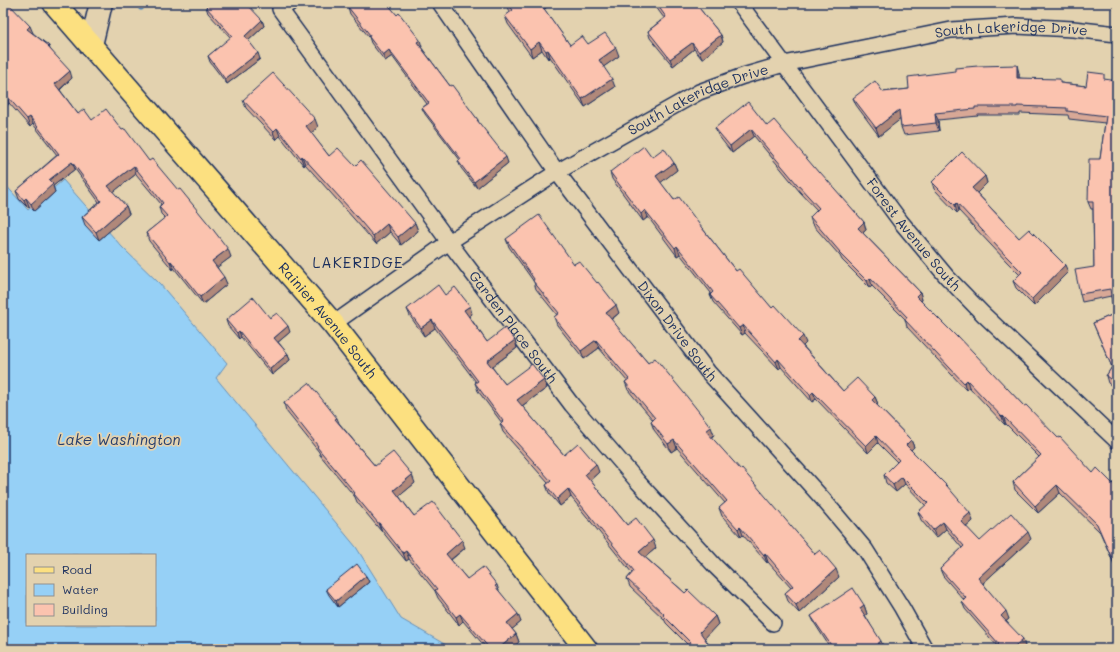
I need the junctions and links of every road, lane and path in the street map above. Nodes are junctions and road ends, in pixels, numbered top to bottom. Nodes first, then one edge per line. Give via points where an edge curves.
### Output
1 (54, 3) edge
2 (101, 3) edge
3 (440, 3) edge
4 (739, 3) edge
5 (285, 6) edge
6 (1117, 34) edge
7 (91, 45) junction
8 (784, 64) junction
9 (557, 172) junction
10 (448, 242) junction
11 (333, 324) junction
12 (1117, 441) edge
13 (773, 623) dead end
14 (586, 649) edge
15 (925, 649) edge

1 - 7 main road, Rainier Avenue South
2 - 7 street
3 - 9 street, Dixon Drive South
4 - 8 street, Forest Avenue South
5 - 10 street, Garden Place South
6 - 8 street, South Lakeridge Drive via 1017,26 952,30
7 - 11 main road, Rainier Avenue South
8 - 9 street, South Lakeridge Drive via 699,92
8 - 12 street, Forest Avenue South via 901,222 948,277 983,314
9 - 10 street, South Lakeridge Drive
9 - 15 street, Dixon Drive South via 708,372 865,549
10 - 11 street, South Lakeridge Drive
10 - 13 street, Garden Place South via 577,411 716,567
11 - 14 main road, Rainier Avenue South

